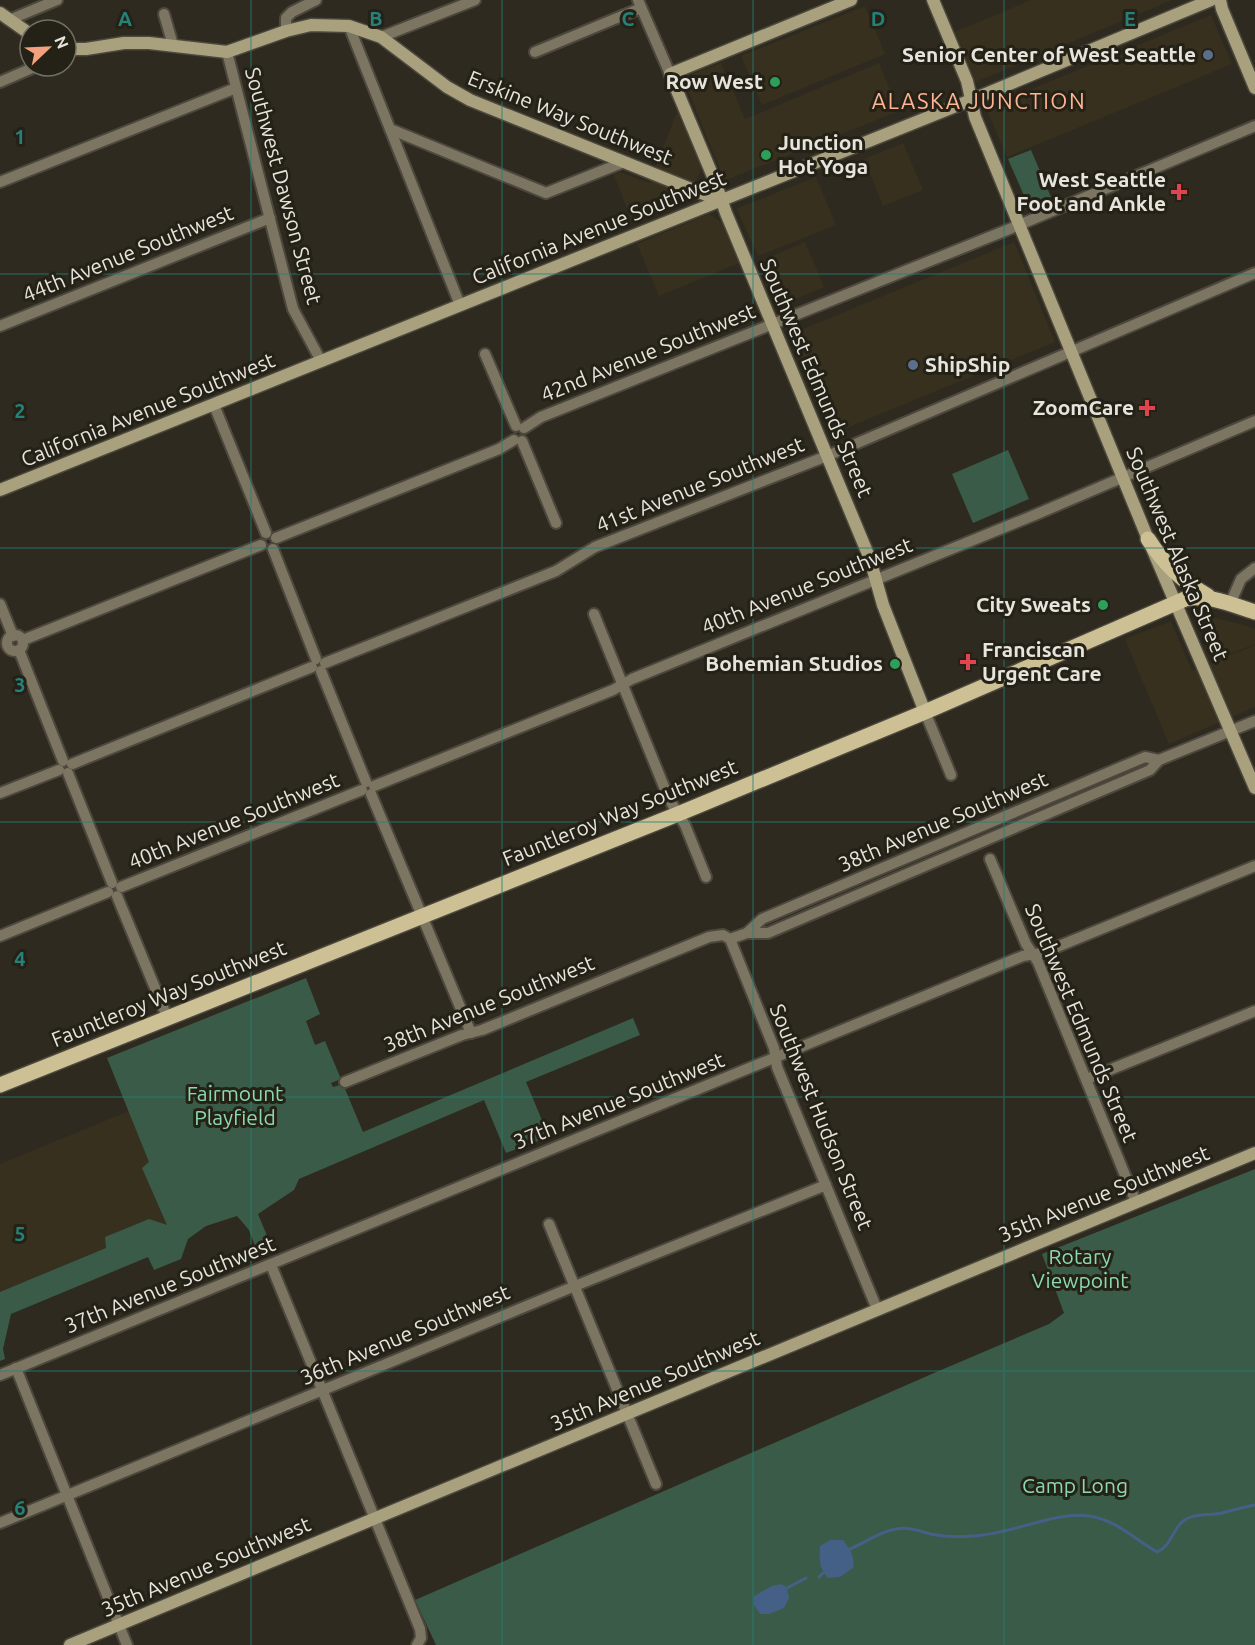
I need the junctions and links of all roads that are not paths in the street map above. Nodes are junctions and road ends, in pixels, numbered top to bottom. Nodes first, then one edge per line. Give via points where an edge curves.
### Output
1 (57, 0) edge
2 (316, 0) edge
3 (475, 0) edge
4 (851, 0) edge
5 (933, 0) edge
6 (1211, 0) edge
7 (1220, 0) edge
8 (639, 4) edge
9 (164, 14) dead end
10 (4, 17) edge
11 (18, 26) edge
12 (349, 26) junction
13 (286, 31) junction
14 (381, 37) junction
15 (173, 45) junction
16 (78, 49) edge
17 (535, 51) dead end
18 (227, 52) junction
19 (18, 74) edge
20 (670, 74) junction
21 (0, 81) edge
22 (236, 88) junction
23 (1255, 88) edge
24 (971, 100) junction
25 (1255, 126) edge
26 (390, 129) junction
27 (624, 162) junction
28 (0, 182) edge
29 (721, 201) junction
30 (270, 218) junction
31 (1020, 225) junction
32 (1255, 273) edge
33 (460, 305) junction
34 (772, 324) junction
35 (0, 326) edge
36 (1072, 351) junction
37 (485, 354) dead end
38 (321, 361) junction
39 (214, 405) junction
40 (1255, 421) edge
41 (520, 427) junction
42 (518, 440) junction
43 (827, 456) junction
44 (1123, 477) junction
45 (0, 490) edge
46 (556, 523) dead end
47 (1148, 539) junction
48 (272, 540) junction
49 (1255, 568) edge
50 (876, 579) junction
51 (1211, 598) junction
52 (1176, 603) junction
53 (0, 604) edge
54 (1230, 604) junction
55 (1255, 612) edge
56 (594, 614) dead end
57 (12, 644) edge
58 (319, 665) junction
59 (623, 684) junction
60 (925, 712) junction
61 (1255, 720) edge
62 (1231, 731) junction
63 (65, 767) junction
64 (951, 775) dead end
65 (368, 788) junction
66 (1255, 788) edge
67 (0, 793) edge
68 (678, 814) junction
69 (990, 859) dead end
70 (1255, 866) edge
71 (706, 877) dead end
72 (115, 890) junction
73 (421, 916) junction
74 (0, 936) edge
75 (730, 939) junction
76 (1033, 955) junction
77 (1255, 1011) edge
78 (167, 1017) junction
79 (471, 1033) junction
80 (776, 1058) junction
81 (1087, 1080) junction
82 (345, 1082) dead end
83 (0, 1085) edge
84 (1255, 1153) edge
85 (826, 1185) junction
86 (1136, 1202) junction
87 (549, 1224) dead end
88 (270, 1265) junction
89 (575, 1286) junction
90 (878, 1309) junction
91 (16, 1368) junction
92 (0, 1375) edge
93 (322, 1391) junction
94 (627, 1415) junction
95 (656, 1484) dead end
96 (68, 1495) junction
97 (373, 1518) junction
98 (0, 1523) edge
99 (119, 1625) junction
100 (419, 1642) edge
101 (70, 1645) edge
102 (127, 1645) edge

1 - 10 street
2 - 13 street via 291,12 286,18
3 - 14 street
4 - 20 main road
5 - 24 main road, Southwest Alaska Street via 967,81
6 - 24 main road, California Avenue Southwest
7 - 23 main road
8 - 17 street
8 - 20 street, Southwest Edmunds Street
9 - 15 street
10 - 11 main road
12 - 13 main road, Erskine Way Southwest via 311,25
12 - 14 main road, Erskine Way Southwest
12 - 26 street
13 - 18 main road, Erskine Way Southwest
14 - 27 main road, Erskine Way Southwest via 470,100
15 - 16 main road, Erskine Way Southwest via 124,44
15 - 18 main road, Erskine Way Southwest
18 - 22 street, Southwest Dawson Street
19 - 21 street
20 - 29 main road, Southwest Edmunds Street
22 - 28 street
22 - 30 street, Southwest Dawson Street
24 - 29 main road, California Avenue Southwest
24 - 31 main road, Southwest Alaska Street
25 - 31 street, 42nd Avenue Southwest
26 - 27 street via 546,193
26 - 33 street
27 - 29 main road, Erskine Way Southwest
29 - 33 main road, California Avenue Southwest
29 - 34 main road, Southwest Edmunds Street
30 - 35 street, 44th Avenue Southwest
30 - 38 street, Southwest Dawson Street via 293,309
31 - 34 street, 42nd Avenue Southwest
31 - 36 main road, Southwest Alaska Street
32 - 36 street, 41st Avenue Southwest
33 - 38 main road, California Avenue Southwest
34 - 41 street, 42nd Avenue Southwest
34 - 43 main road, Southwest Edmunds Street
36 - 43 street, 41st Avenue Southwest
36 - 44 main road, Southwest Alaska Street
37 - 41 street
38 - 39 main road, California Avenue Southwest
39 - 45 main road, California Avenue Southwest
39 - 48 street
40 - 44 street, 40th Avenue Southwest
41 - 42 street via 527,434
42 - 46 street
42 - 48 street
43 - 50 main road, Southwest Edmunds Street
43 - 58 street, 41st Avenue Southwest via 595,547 556,571
44 - 47 main road, Southwest Alaska Street
44 - 50 street, 40th Avenue Southwest
47 - 51 main road via 1178,576
47 - 52 main road, Southwest Alaska Street
48 - 57 street via 261,537 261,545
48 - 58 street
49 - 54 street via 1241,579
50 - 59 street, 40th Avenue Southwest
50 - 60 main road, Southwest Edmunds Street
51 - 52 main road, Fauntleroy Way Southwest via 1196,596
51 - 54 main road, Fauntleroy Way Southwest
52 - 60 main road, Fauntleroy Way Southwest
52 - 62 main road, Southwest Alaska Street
53 - 57 street
54 - 55 main road, Fauntleroy Way Southwest
56 - 59 street
57 - 63 street
58 - 63 street, 41st Avenue Southwest
58 - 65 street
59 - 65 street, 40th Avenue Southwest
59 - 68 street
60 - 64 street, Southwest Edmunds Street
60 - 68 main road, Fauntleroy Way Southwest
61 - 62 street, 38th Avenue Southwest
62 - 66 main road, Southwest Alaska Street
62 - 75 street, 38th Avenue Southwest via 1159,760 1145,758 1072,788 762,919 747,933
63 - 67 street, 41st Avenue Southwest
63 - 72 street
65 - 72 street, 40th Avenue Southwest
65 - 73 street
68 - 71 street
68 - 73 main road, Fauntleroy Way Southwest
69 - 76 street, Southwest Edmunds Street
70 - 76 street, 37th Avenue Southwest
72 - 74 street, 40th Avenue Southwest
72 - 78 street
73 - 78 main road, Fauntleroy Way Southwest
73 - 79 street
75 - 79 street, 38th Avenue Southwest via 723,935 709,937
75 - 80 street, Southwest Hudson Street
76 - 80 street, 37th Avenue Southwest
76 - 81 street, Southwest Edmunds Street
77 - 81 street
78 - 83 main road, Fauntleroy Way Southwest
79 - 82 street, 38th Avenue Southwest
80 - 85 street, Southwest Hudson Street
80 - 88 street, 37th Avenue Southwest
81 - 86 street, Southwest Edmunds Street
84 - 86 main road, 35th Avenue Southwest
85 - 89 street, 36th Avenue Southwest
85 - 90 street, Southwest Hudson Street
86 - 90 main road, 35th Avenue Southwest
87 - 89 street
88 - 91 street, 37th Avenue Southwest
88 - 93 street
89 - 93 street, 36th Avenue Southwest
89 - 94 street
90 - 94 main road, 35th Avenue Southwest
91 - 92 street, 37th Avenue Southwest
91 - 96 street
93 - 96 street, 36th Avenue Southwest
93 - 97 street
94 - 95 street
94 - 97 main road, 35th Avenue Southwest
96 - 98 street, 36th Avenue Southwest
96 - 99 street
97 - 99 main road, 35th Avenue Southwest
97 - 100 street via 420,1629
99 - 101 main road, 35th Avenue Southwest
99 - 102 street

